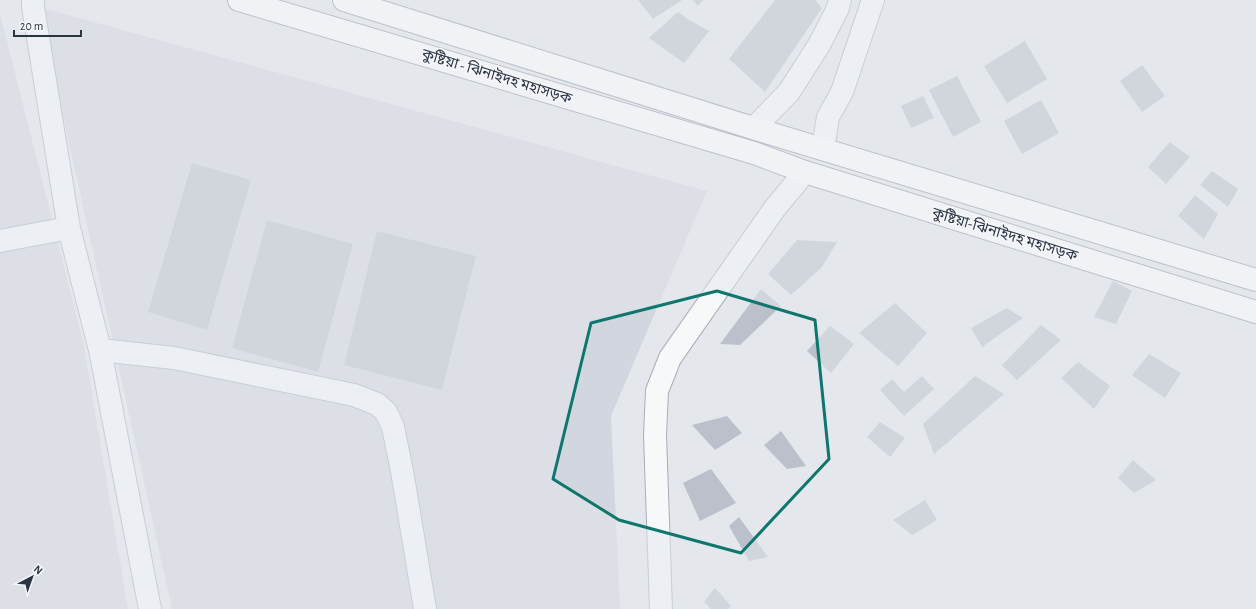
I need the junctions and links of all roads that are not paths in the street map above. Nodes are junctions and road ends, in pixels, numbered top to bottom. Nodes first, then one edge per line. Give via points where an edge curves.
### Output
1 (33, 0) edge
2 (239, 0) edge
3 (344, 0) edge
4 (840, 0) edge
5 (873, 0) edge
6 (762, 131) junction
7 (815, 146) junction
8 (754, 153) joint
9 (798, 169) junction
10 (69, 228) junction
11 (0, 241) edge
12 (1256, 280) edge
13 (1256, 312) edge
14 (100, 350) junction
15 (150, 609) edge
16 (425, 609) edge
17 (661, 609) edge

1 - 10 street
2 - 8 highway, কুষ্টিয়া - ঝিনাইদহ মহাসড়ক
3 - 6 highway, কুষ্টিয়া - ঝিনাইদহ মহাসড়ক
4 - 6 street via 819,45
5 - 7 street via 842,92
6 - 7 highway, কুষ্টিয়া-ঝিনাইদহ মহাসড়ক
7 - 12 highway, কুষ্টিয়া-ঝিনাইদহ মহাসড়ক
8 - 9 highway, কুষ্টিয়া-ঝিনাইদহ মহাসড়ক
9 - 13 highway, কুষ্টিয়া-ঝিনাইদহ মহাসড়ক
9 - 17 street via 775,208 670,358 657,391 655,435
10 - 11 street
10 - 14 street
14 - 15 street
14 - 16 street via 174,358 354,395 377,404 386,412 393,427

